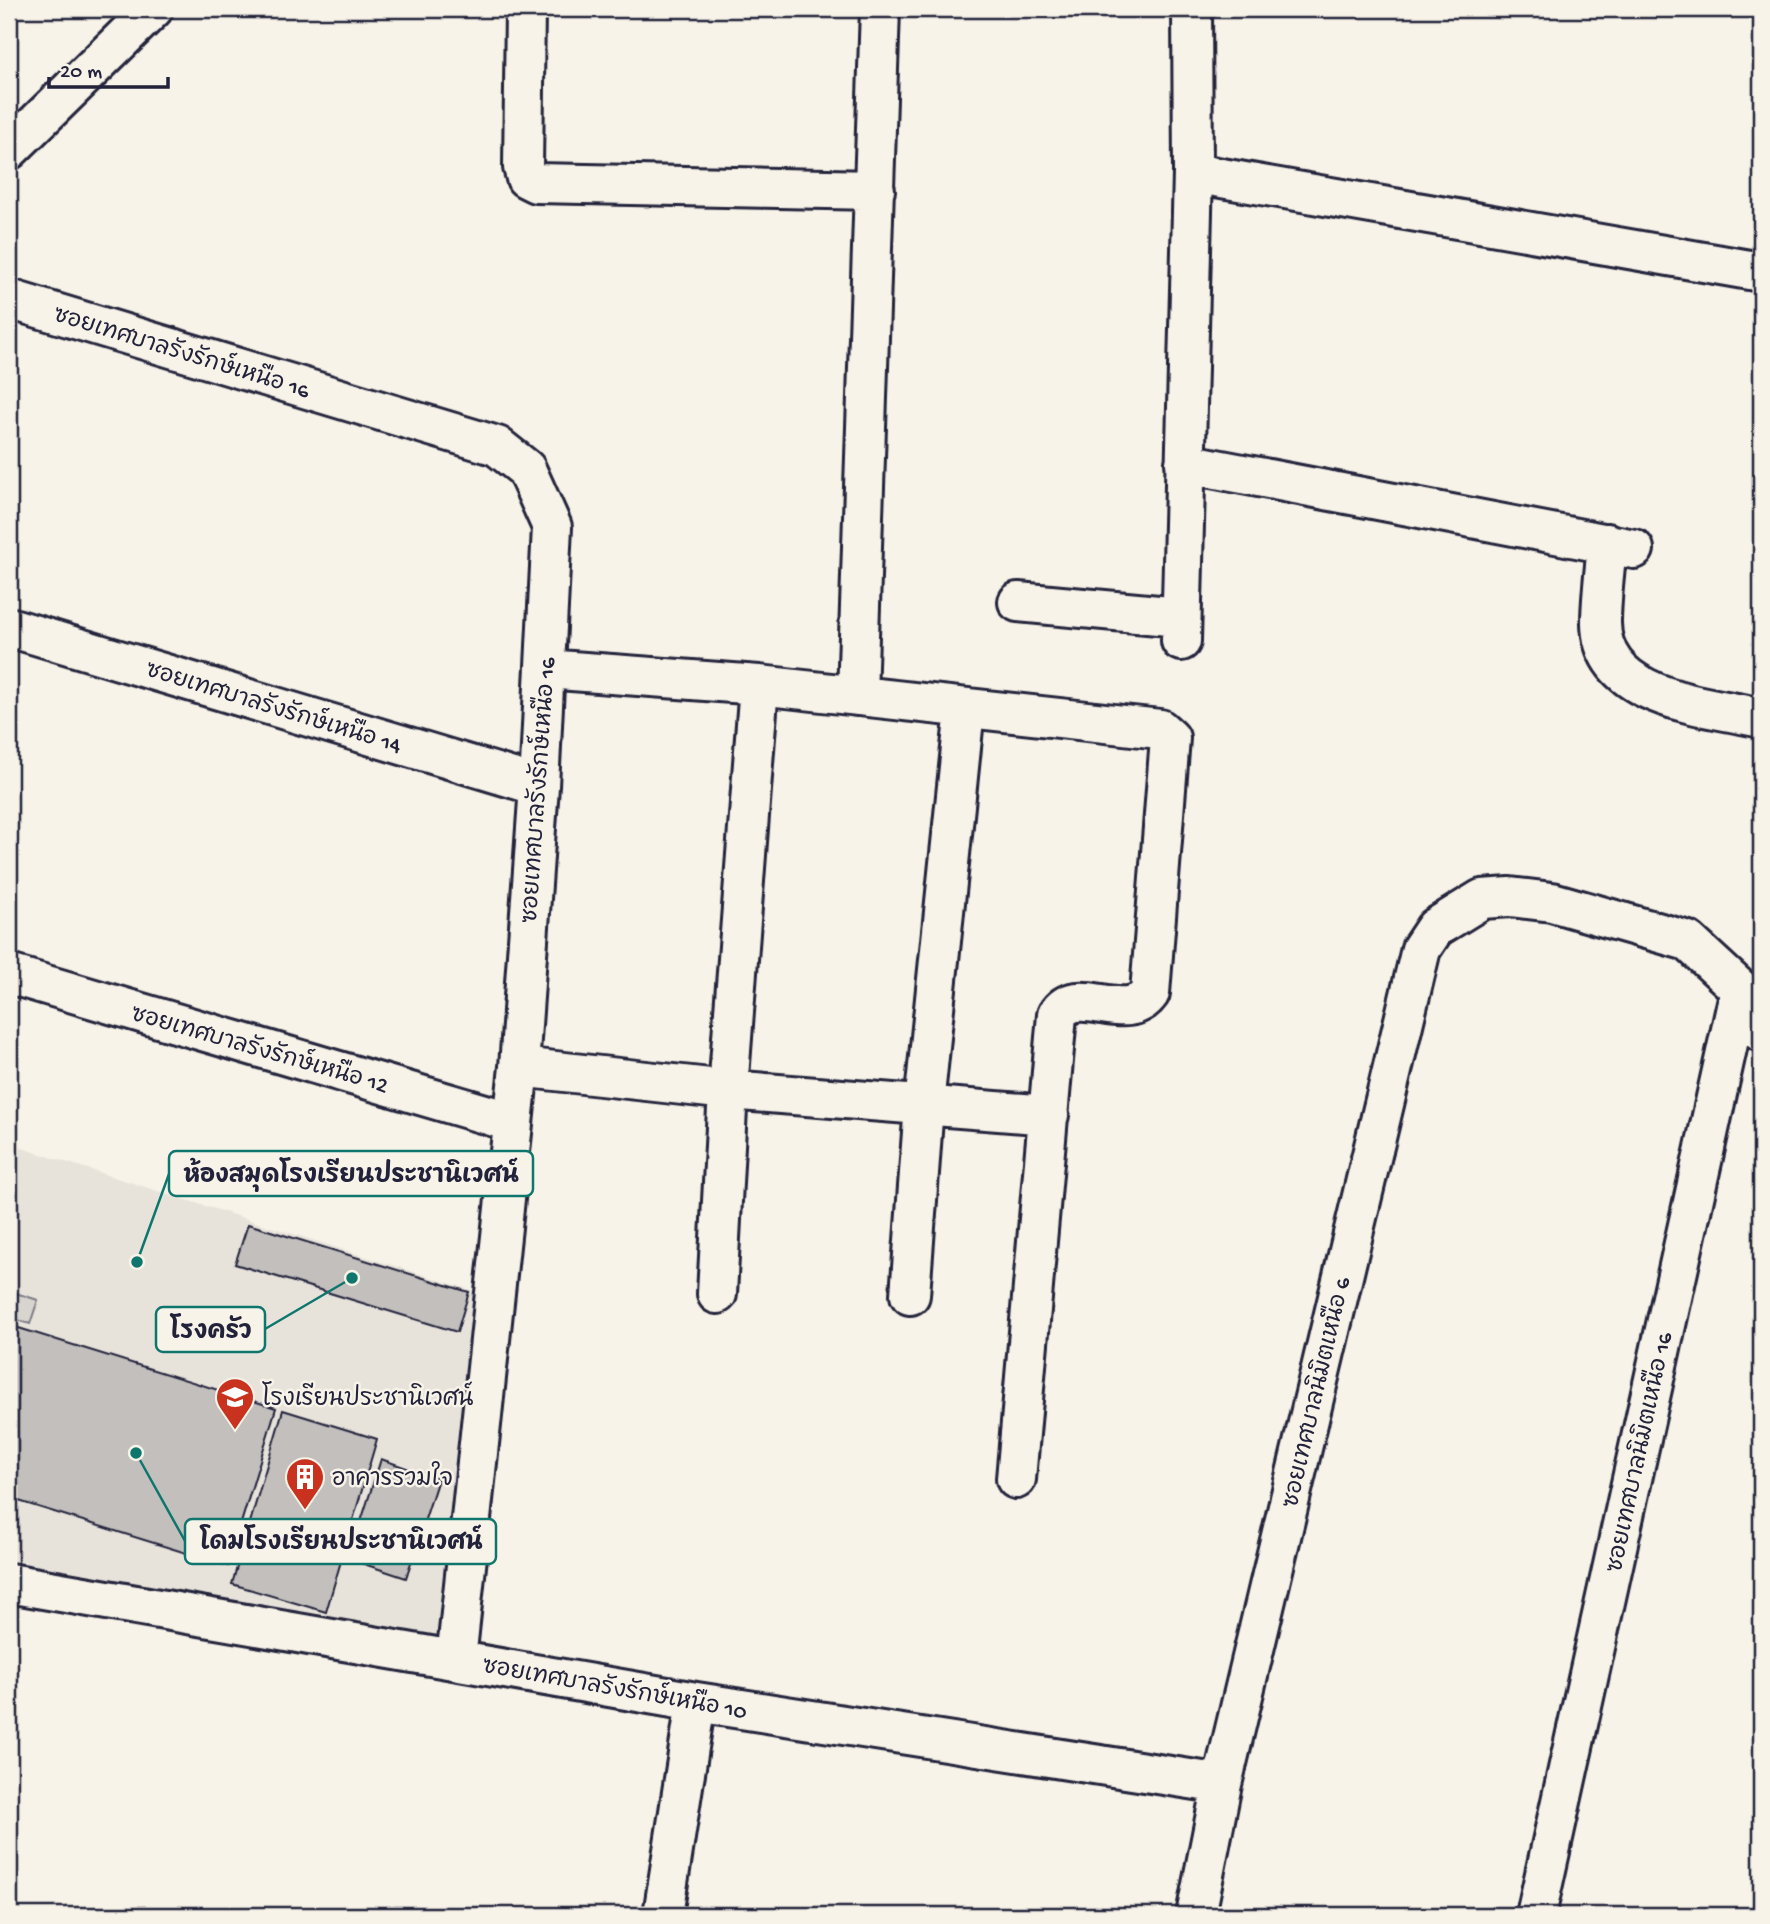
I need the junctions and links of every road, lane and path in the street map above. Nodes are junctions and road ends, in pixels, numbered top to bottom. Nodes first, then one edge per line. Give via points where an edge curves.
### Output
1 (153, 9) edge
2 (525, 9) edge
3 (880, 9) edge
4 (1192, 9) edge
5 (9, 150) edge
6 (1193, 173) junction
7 (875, 190) junction
8 (1761, 272) edge
9 (9, 299) edge
10 (1185, 463) junction
11 (1018, 602) dead end
12 (9, 627) edge
13 (545, 669) junction
14 (759, 685) junction
15 (857, 696) junction
16 (965, 709) junction
17 (1761, 719) edge
18 (539, 786) junction
19 (9, 974) edge
20 (1740, 989) junction
21 (1761, 1032) edge
22 (519, 1067) junction
23 (728, 1090) junction
24 (924, 1105) junction
25 (1049, 1115) junction
26 (512, 1122) junction
27 (717, 1294) dead end
28 (910, 1295) dead end
29 (1016, 1479) dead end
30 (9, 1583) edge
31 (456, 1660) junction
32 (696, 1702) junction
33 (1222, 1784) junction
34 (663, 1915) edge
35 (1196, 1915) edge
36 (1536, 1915) edge

1 - 5 street
2 - 7 street via 526,178 536,183
3 - 7 street
4 - 6 street
6 - 8 street
6 - 10 street
7 - 15 street
9 - 13 street, ซอยเทศบาลรังรักษ์เหนือ 16 via 497,446 526,469 552,527
10 - 11 street via 1181,629
10 - 17 street via 1621,546 1601,625 1615,668 1658,694
12 - 18 street, ซอยเทศบาลรังรักษ์เหนือ 14
13 - 14 street
13 - 18 street, ซอยเทศบาลรังรักษ์เหนือ 16
14 - 15 street
14 - 23 street
15 - 16 street
16 - 24 street
16 - 25 street via 1160,729 1170,737 1150,993 1131,1008 1071,1001 1061,1007
18 - 22 street, ซอยเทศบาลรังรักษ์เหนือ 16
19 - 26 street, ซอยเทศบาลรังรักษ์เหนือ 12
20 - 21 street
20 - 33 street, ซอยเทศบาลนิมิตเหนือ 6 via 1688,941 1552,902 1482,899 1435,928 1421,949
20 - 36 street, ซอยเทศบาลนิมิตเหนือ 16
22 - 23 street
22 - 26 street, ซอยเทศบาลรังรักษ์เหนือ 16
23 - 24 street
23 - 27 street
24 - 25 street
24 - 28 street
25 - 29 street
26 - 31 street, ซอยเทศบาลรังรักษ์เหนือ 16
30 - 31 street, ซอยเทศบาลรังรักษ์เหนือ 10
31 - 32 street, ซอยเทศบาลรังรักษ์เหนือ 10
32 - 33 street, ซอยเทศบาลรังรักษ์เหนือ 10
32 - 34 street
33 - 35 street, ซอยเทศบาลนิมิตเหนือ 6

